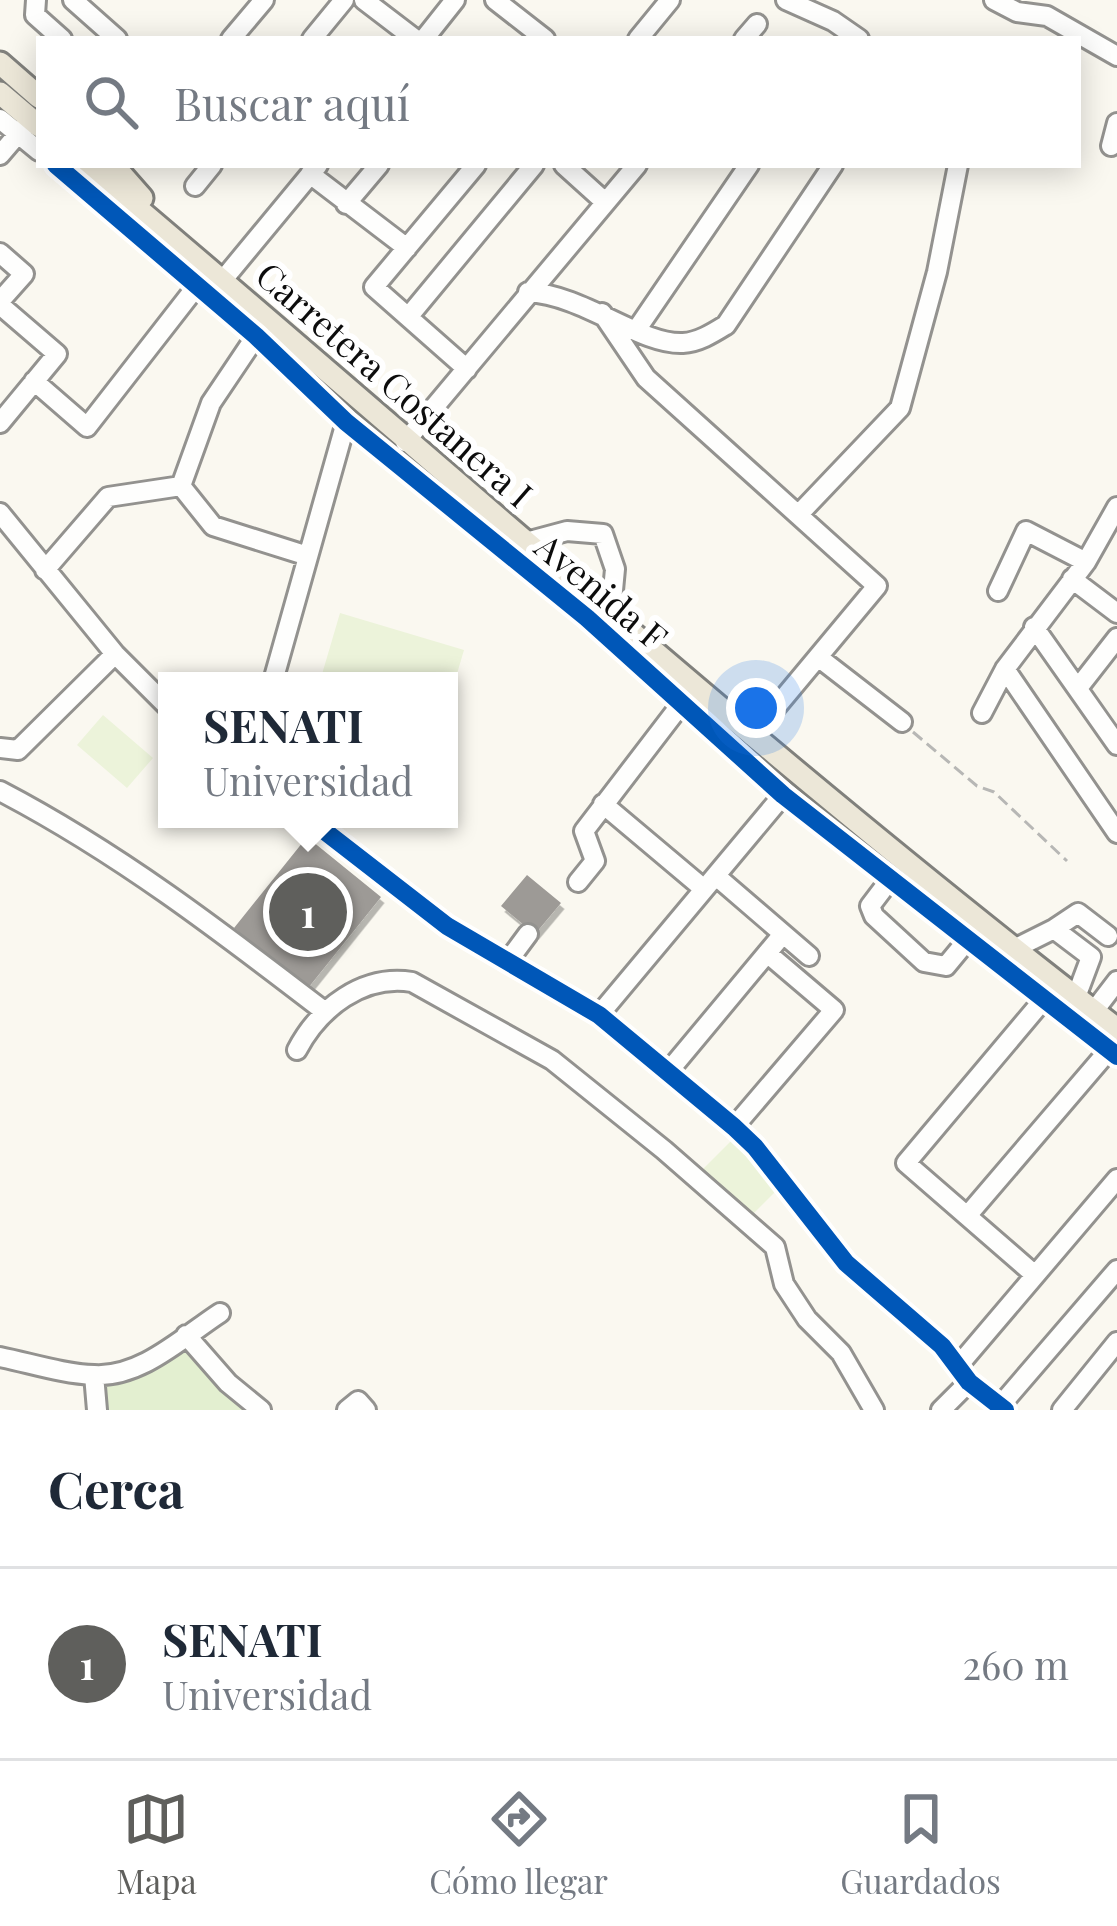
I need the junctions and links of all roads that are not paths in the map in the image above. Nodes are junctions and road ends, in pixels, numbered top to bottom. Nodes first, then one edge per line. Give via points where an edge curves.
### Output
1 (36, 0) edge
2 (73, 0) edge
3 (263, 0) edge
4 (344, 0) edge
5 (364, 0) edge
6 (455, 0) edge
7 (495, 0) edge
8 (670, 0) edge
9 (786, 0) edge
10 (994, 0) edge
11 (58, 36) edge
12 (114, 36) edge
13 (233, 36) edge
14 (314, 36) edge
15 (416, 36) edge
16 (423, 36) edge
17 (541, 36) edge
18 (640, 36) edge
19 (855, 36) edge
20 (1117, 56) edge
21 (0, 63) edge
22 (0, 93) edge
23 (36, 94) edge
24 (0, 119) edge
25 (1117, 123) edge
26 (30, 126) edge
27 (1111, 146) dead end
28 (0, 155) edge
29 (59, 168) edge
30 (90, 168) edge
31 (120, 168) edge
32 (210, 168) edge
33 (377, 168) edge
34 (474, 168) edge
35 (532, 168) edge
36 (567, 168) edge
37 (634, 168) edge
38 (747, 168) edge
39 (831, 168) edge
40 (957, 168) edge
41 (314, 170) edge
42 (195, 187) dead end
43 (605, 202) junction
44 (346, 204) junction
45 (407, 248) junction
46 (185, 249) junction
47 (0, 253) edge
48 (222, 281) junction
49 (196, 287) junction
50 (528, 292) junction
51 (0, 303) edge
52 (602, 313) junction
53 (409, 316) junction
54 (637, 329) junction
55 (256, 336) junction
56 (467, 369) junction
57 (34, 382) junction
58 (346, 422) junction
59 (0, 424) edge
60 (406, 442) junction
61 (181, 486) junction
62 (1117, 507) edge
63 (0, 513) edge
64 (800, 513) junction
65 (526, 542) junction
66 (308, 556) junction
67 (1086, 562) junction
68 (45, 570) junction
69 (1072, 579) junction
70 (998, 591) dead end
71 (611, 612) junction
72 (1117, 613) edge
73 (1034, 626) junction
74 (1117, 638) edge
75 (115, 654) junction
76 (818, 656) junction
77 (1005, 669) junction
78 (276, 672) edge
79 (1078, 688) junction
80 (158, 697) edge
81 (682, 703) junction
82 (982, 713) dead end
83 (902, 722) road end
84 (752, 736) junction
85 (1117, 746) edge
86 (0, 748) edge
87 (0, 791) edge
88 (783, 795) junction
89 (603, 804) junction
90 (319, 828) edge
91 (1117, 832) edge
92 (892, 877) junction
93 (578, 882) dead end
94 (710, 882) junction
95 (1054, 929) junction
96 (528, 934) dead end
97 (783, 934) junction
98 (970, 938) junction
99 (1113, 938) edge
100 (1014, 949) junction
101 (767, 953) junction
102 (809, 956) dead end
103 (1090, 957) junction
104 (508, 961) junction
105 (1117, 980) edge
106 (1044, 999) junction
107 (1085, 1004) junction
108 (324, 1011) junction
109 (599, 1015) junction
110 (1114, 1045) edge
111 (297, 1050) dead end
112 (668, 1072) junction
113 (734, 1127) junction
114 (1117, 1179) edge
115 (967, 1216) junction
116 (1117, 1270) edge
117 (1035, 1275) junction
118 (220, 1313) dead end
119 (186, 1335) junction
120 (1117, 1342) edge
121 (0, 1357) edge
122 (964, 1374) junction
123 (94, 1376) junction
124 (1002, 1408) edge
125 (97, 1410) edge
126 (261, 1410) edge
127 (874, 1410) edge
128 (941, 1410) edge
129 (1062, 1410) edge

1 - 11 street via 34,15
2 - 12 street
3 - 13 street
4 - 14 street
5 - 15 street
6 - 16 street
7 - 17 street
8 - 18 street
9 - 19 street
10 - 20 street via 1047,16
21 - 23 main road
22 - 26 main road
24 - 26 street
25 - 27 street
26 - 28 street
29 - 49 street, Avenida F
30 - 46 main road, Carretera Costanera I
31 - 46 main road, Carretera Costanera I
32 - 42 street
33 - 44 street
34 - 45 street
35 - 53 street
36 - 43 street
37 - 43 street
38 - 54 street
39 - 54 street via 726,325 677,344
40 - 64 street via 901,408
41 - 44 street
41 - 48 street
43 - 50 street
44 - 45 street
45 - 53 street via 374,287
46 - 48 main road, Carretera Costanera I
47 - 51 street via 24,274
48 - 60 main road, Carretera Costanera I
49 - 55 street, Avenida F
49 - 57 street via 87,427
50 - 52 street
50 - 56 street
51 - 57 street via 57,354
52 - 54 street
52 - 64 street via 646,378
53 - 56 street
55 - 58 street, Avenida F
55 - 61 street via 212,404
56 - 60 street
57 - 59 street
58 - 66 street
58 - 81 street, Avenida F
60 - 65 main road, Carretera Costanera I
61 - 66 street via 213,526
61 - 68 street via 108,497
62 - 67 street
63 - 68 street
64 - 76 street via 877,586
65 - 71 main road, Carretera Costanera I
65 - 71 street via 567,531 603,534 615,569
66 - 78 street
67 - 69 street
67 - 70 street via 1026,531
68 - 75 street
69 - 72 street
69 - 73 street
71 - 84 main road, Carretera Costanera I
73 - 77 street
73 - 79 street
74 - 79 street
75 - 80 street
75 - 86 street via 18,750
76 - 83 street
76 - 84 street
77 - 82 street
77 - 91 street
79 - 85 street
81 - 88 street, Avenida F
81 - 89 street
84 - 100 main road, Carretera Costanera I
87 - 108 street via 180,900
88 - 92 street, Avenida F
88 - 94 street
89 - 93 street via 584,831 595,861
89 - 94 street
90 - 104 street via 417,905
92 - 98 street, Avenida F
92 - 98 street via 870,906 924,962 946,966
94 - 97 street
94 - 109 street
95 - 99 street via 1078,913
95 - 100 street
95 - 103 street
96 - 104 street
97 - 101 street
97 - 102 street
98 - 106 street, Avenida F
99 - 103 street
100 - 107 main road, Carretera Costanera I
101 - 112 street
101 - 113 street via 833,1010
103 - 107 street
104 - 109 street
105 - 107 street
106 - 110 street, Avenida F
106 - 115 street via 906,1163
107 - 110 main road, Carretera Costanera I
108 - 111 street
108 - 127 street via 371,985 412,982 552,1060 775,1247 784,1284 841,1353
109 - 112 street
110 - 115 street
112 - 113 street
113 - 122 street via 846,1263
114 - 117 street
115 - 117 street
116 - 124 street
117 - 122 street
118 - 119 street
119 - 123 street via 142,1364
119 - 126 street
120 - 129 street
121 - 123 street
122 - 124 street
122 - 128 street
123 - 125 street

